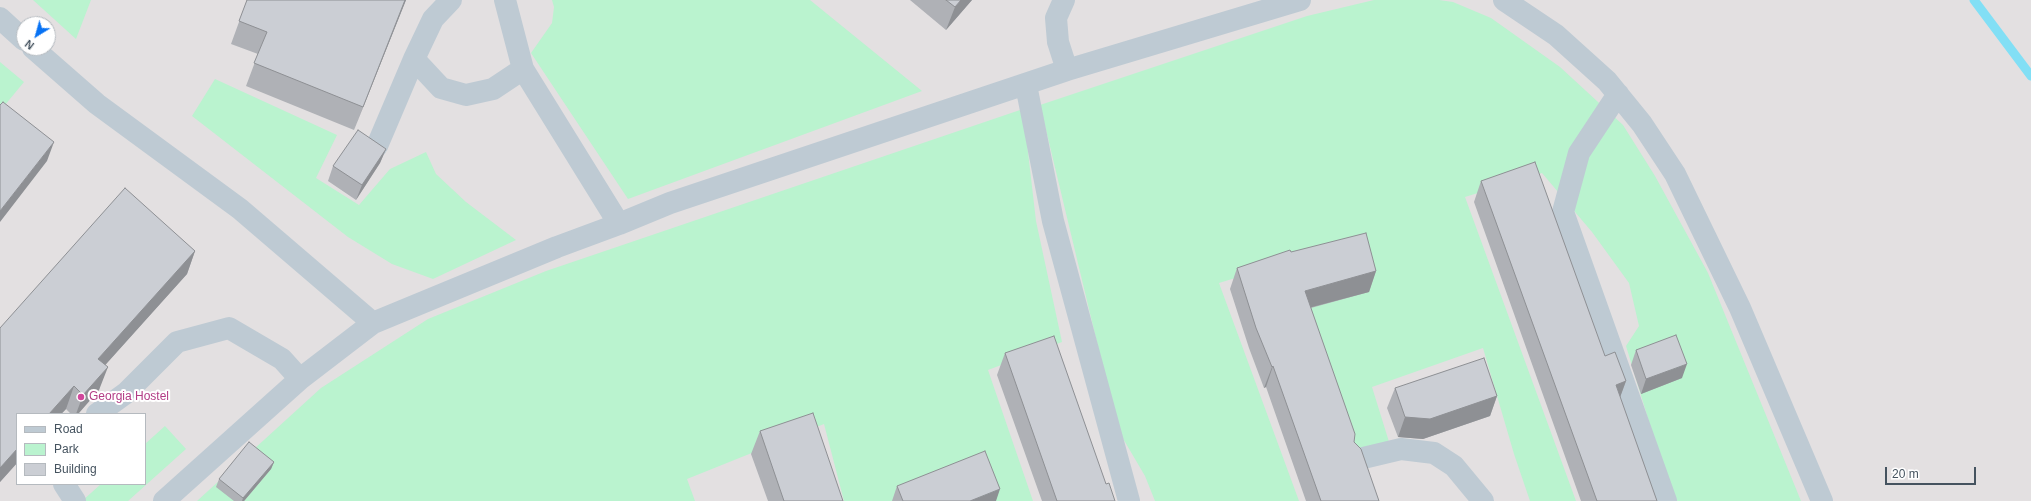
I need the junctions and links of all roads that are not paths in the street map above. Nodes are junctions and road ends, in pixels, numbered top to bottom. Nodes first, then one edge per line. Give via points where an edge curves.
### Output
1 (451, 0) edge
2 (506, 0) edge
3 (1064, 0) edge
4 (1300, 0) edge
5 (1504, 0) edge
6 (0, 18) edge
7 (16, 33) edge
8 (43, 56) edge
9 (414, 59) junction
10 (523, 69) junction
11 (1067, 70) junction
12 (1026, 85) junction
13 (1618, 94) junction
14 (377, 146) edge
15 (619, 224) junction
16 (374, 323) junction
17 (300, 379) junction
18 (98, 413) edge
19 (1358, 459) edge
20 (65, 485) edge
21 (75, 501) edge
22 (164, 501) edge
23 (1129, 501) edge
24 (1483, 501) edge
25 (1666, 501) edge
26 (1822, 501) edge

1 - 9 street via 433,19
2 - 10 street
3 - 11 street via 1056,18 1058,42
4 - 11 street
5 - 13 street via 1556,35
6 - 7 street
8 - 16 street via 97,104 240,209
9 - 10 street via 441,88 466,95 493,89
9 - 14 street
10 - 15 street
11 - 12 street
12 - 15 street via 763,170
12 - 23 street via 1053,221
13 - 25 street via 1579,153 1563,212
13 - 26 street via 1642,124 1675,174 1711,245
15 - 16 street
16 - 17 street
17 - 18 street via 282,359 229,328 177,342 126,393
17 - 22 street
19 - 24 street via 1401,449 1434,453 1454,466
20 - 21 street

